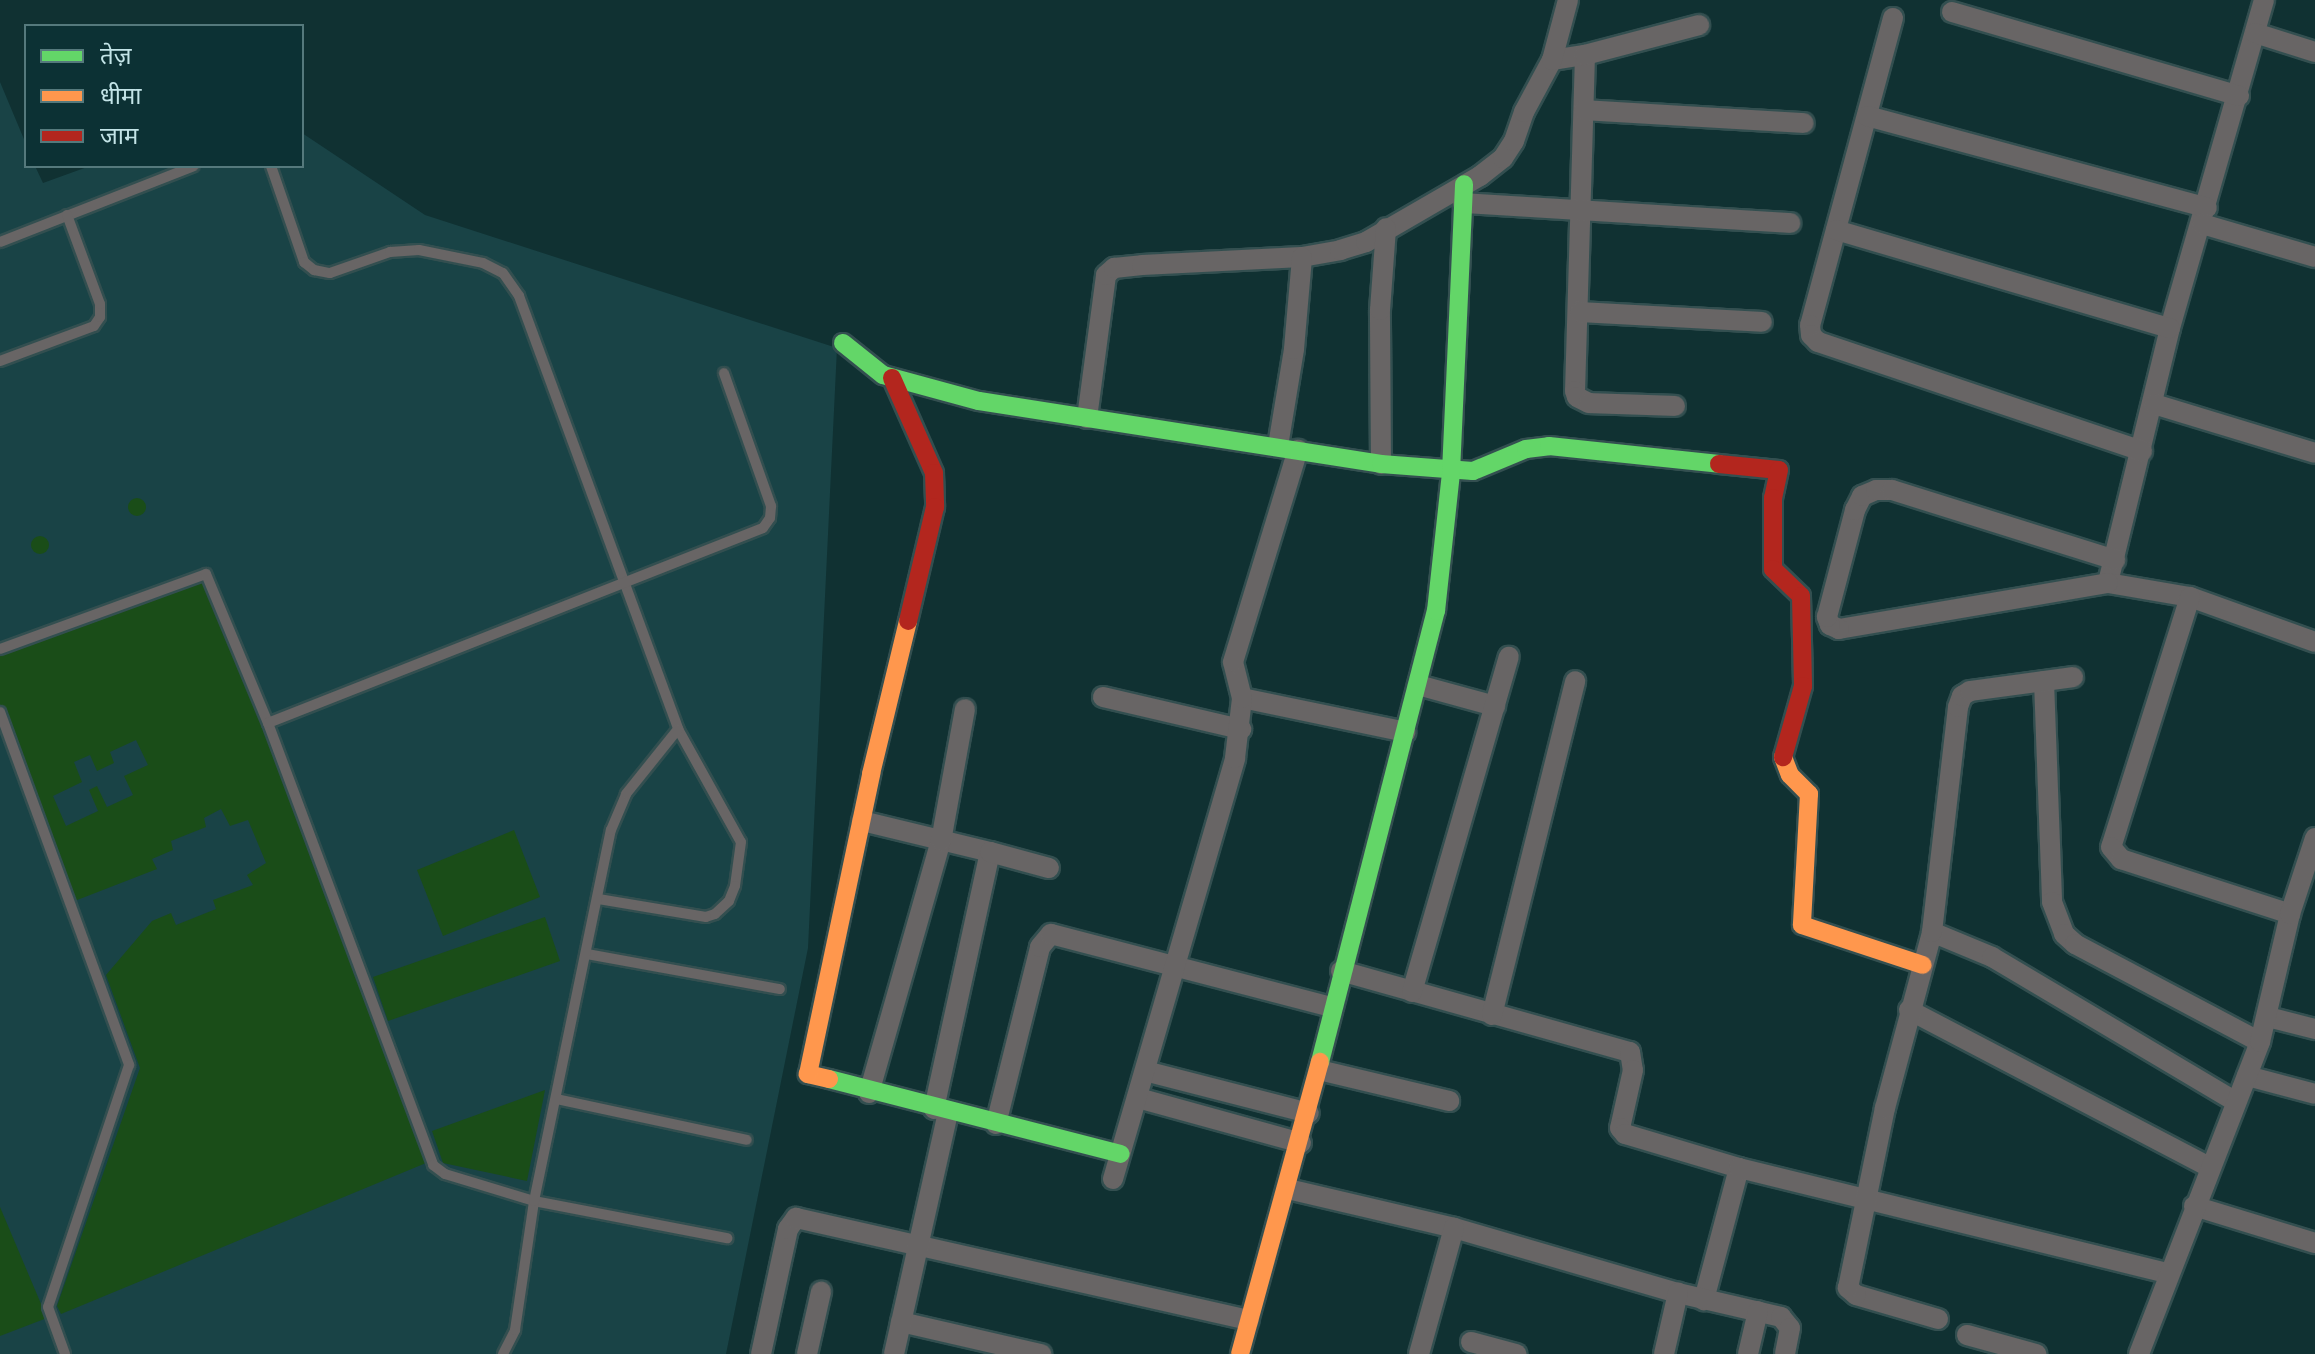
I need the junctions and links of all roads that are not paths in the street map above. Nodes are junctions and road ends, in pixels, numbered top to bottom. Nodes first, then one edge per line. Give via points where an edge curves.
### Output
1 (1568, 0) edge
2 (2264, 0) edge
3 (1952, 12) dead end
4 (1893, 18) dead end
5 (1699, 25) dead end
6 (2255, 33) junction
7 (2315, 52) edge
8 (1585, 55) junction
9 (1552, 60) junction
10 (2239, 96) junction
11 (1584, 110) junction
12 (1867, 116) junction
13 (1804, 123) dead end
14 (189, 168) edge
15 (272, 168) edge
16 (1463, 193) junction
17 (1583, 211) junction
18 (67, 215) junction
19 (2204, 216) junction
20 (1790, 223) dead end
21 (1386, 228) junction
22 (1836, 230) junction
23 (0, 242) edge
24 (1302, 257) junction
25 (2315, 257) edge
26 (1580, 312) junction
27 (1762, 322) dead end
28 (2170, 328) junction
29 (843, 343) dead end
30 (0, 361) edge
31 (724, 373) dead end
32 (892, 378) junction
33 (2154, 404) junction
34 (1675, 406) dead end
35 (1087, 418) junction
36 (1278, 446) junction
37 (1298, 450) junction
38 (2142, 451) junction
39 (2315, 453) edge
40 (1381, 464) junction
41 (1451, 472) junction
42 (2115, 560) junction
43 (626, 582) junction
44 (2108, 583) junction
45 (2190, 597) junction
46 (2315, 642) edge
47 (0, 649) edge
48 (1509, 657) dead end
49 (2073, 677) dead end
50 (1575, 681) dead end
51 (2044, 681) junction
52 (1418, 685) junction
53 (1103, 697) dead end
54 (1242, 698) junction
55 (1495, 706) junction
56 (965, 709) dead end
57 (0, 712) edge
58 (268, 723) junction
59 (678, 729) junction
60 (1241, 729) junction
61 (1406, 732) junction
62 (862, 821) junction
63 (2315, 838) edge
64 (941, 841) junction
65 (990, 852) junction
66 (1049, 868) dead end
67 (598, 899) junction
68 (2290, 914) junction
69 (1932, 932) junction
70 (587, 954) junction
71 (1923, 965) junction
72 (1173, 967) junction
73 (1341, 971) junction
74 (780, 989) dead end
75 (1412, 992) junction
76 (1332, 1007) junction
77 (1909, 1010) junction
78 (1492, 1015) junction
79 (2268, 1017) junction
80 (2315, 1029) edge
81 (2260, 1042) junction
82 (1319, 1070) junction
83 (1145, 1071) junction
84 (2247, 1076) junction
85 (869, 1093) junction
86 (2315, 1094) edge
87 (1138, 1098) junction
88 (556, 1099) junction
89 (1449, 1101) dead end
90 (2236, 1102) junction
91 (941, 1111) junction
92 (1309, 1113) junction
93 (996, 1124) junction
94 (747, 1140) dead end
95 (1301, 1143) junction
96 (1121, 1154) junction
97 (2209, 1167) junction
98 (1739, 1168) junction
99 (1113, 1179) dead end
100 (1288, 1189) junction
101 (1868, 1197) junction
102 (534, 1201) junction
103 (2194, 1206) junction
104 (1454, 1228) junction
105 (727, 1238) dead end
106 (2315, 1243) edge
107 (918, 1247) junction
108 (2168, 1273) junction
109 (821, 1292) dead end
110 (1678, 1293) junction
111 (1704, 1300) junction
112 (1758, 1311) junction
113 (1938, 1319) dead end
114 (1249, 1320) junction
115 (901, 1322) junction
116 (1967, 1335) dead end
117 (1471, 1342) dead end
118 (65, 1354) edge
119 (503, 1354) edge
120 (761, 1354) edge
121 (807, 1354) edge
122 (894, 1354) edge
123 (1041, 1354) edge
124 (1240, 1354) edge
125 (1419, 1354) edge
126 (1516, 1354) edge
127 (1664, 1354) edge
128 (1748, 1354) edge
129 (1785, 1354) edge
130 (2036, 1354) edge
131 (2139, 1354) edge

1 - 9 street
2 - 6 street
3 - 10 street
4 - 12 street
5 - 8 street
6 - 7 street
6 - 10 street
8 - 9 street
8 - 11 street
9 - 16 street via 1503,158
10 - 19 street
11 - 13 street
11 - 17 street
12 - 19 street
12 - 22 street
14 - 18 lane
15 - 43 lane via 304,262 314,270 330,273 390,252 419,250 483,263 503,273 519,296
16 - 17 street
16 - 21 street
16 - 41 street
17 - 20 street
17 - 26 street
18 - 23 lane
18 - 30 lane via 100,304 100,317 94,326
19 - 25 street
19 - 28 street
21 - 24 street via 1366,242
21 - 40 street via 1380,310
22 - 28 street
22 - 38 street via 1810,325 1818,342
24 - 35 street via 1114,268 1106,275
24 - 36 street
26 - 27 street
26 - 34 street via 1577,397 1589,403
28 - 33 street
29 - 32 street via 873,370
31 - 43 lane via 771,506 770,518 763,528
32 - 35 street via 979,401
32 - 62 street via 934,473 936,492
33 - 38 street
33 - 39 street
35 - 36 street
36 - 37 street
37 - 40 street
37 - 54 street via 1233,662
38 - 42 street
40 - 41 street
41 - 52 street via 1436,611
41 - 71 street via 1494,465 1526,449 1549,446 1779,470 1773,498 1773,569 1801,596 1803,686 1783,756 1790,775 1809,794 1802,925
42 - 44 street
42 - 44 street via 1892,490 1876,490 1862,496 1855,510 1827,617 1839,629
43 - 58 lane
43 - 59 lane
44 - 45 street
45 - 46 street
45 - 68 street via 2111,847 2121,859
47 - 58 lane via 205,573
48 - 55 street
49 - 51 street
50 - 78 street
51 - 69 street via 1962,696
51 - 81 street via 2052,902 2064,934
52 - 55 street
52 - 61 street
53 - 60 street
54 - 60 street
54 - 61 street
55 - 75 street
56 - 64 street
57 - 118 lane via 129,1065 48,1307
58 - 102 lane via 433,1165 445,1174
59 - 67 lane via 618,810
59 - 67 lane via 741,842 729,901 706,917
60 - 72 street
61 - 73 street
62 - 64 street
62 - 85 street via 808,1074
63 - 68 street
64 - 65 street
64 - 85 street
65 - 66 street
65 - 91 street
67 - 70 lane
68 - 79 street
69 - 71 street
69 - 90 street via 1992,957
70 - 74 lane
70 - 88 lane
71 - 77 street
72 - 76 street
72 - 83 street
72 - 93 street via 1059,934 1045,938
73 - 75 street
73 - 76 street
75 - 78 street
76 - 82 street
77 - 97 street
77 - 101 street
78 - 98 street via 1630,1052 1633,1070 1620,1128 1625,1134
79 - 80 street
79 - 81 street
81 - 84 street
82 - 89 street
82 - 92 street
83 - 87 street
83 - 92 street
84 - 86 street
84 - 90 street
85 - 91 street
87 - 95 street
87 - 96 street
88 - 94 lane
88 - 102 lane
90 - 97 street
91 - 93 street
91 - 107 street
92 - 95 street
93 - 96 street
95 - 100 street
96 - 99 street
97 - 103 street
98 - 101 street
98 - 111 street
100 - 104 street
100 - 114 street
101 - 108 street
101 - 113 street via 1848,1288 1856,1295
102 - 105 lane
102 - 119 lane via 515,1330
103 - 106 street
103 - 108 street
104 - 110 street
104 - 125 street
107 - 114 street
107 - 115 street
107 - 120 street via 802,1218 791,1221
108 - 131 street
109 - 121 street
110 - 111 street
110 - 127 street
111 - 112 street
112 - 128 street
112 - 129 street via 1789,1322
114 - 124 street
115 - 122 street
115 - 123 street
116 - 130 street
117 - 126 street

